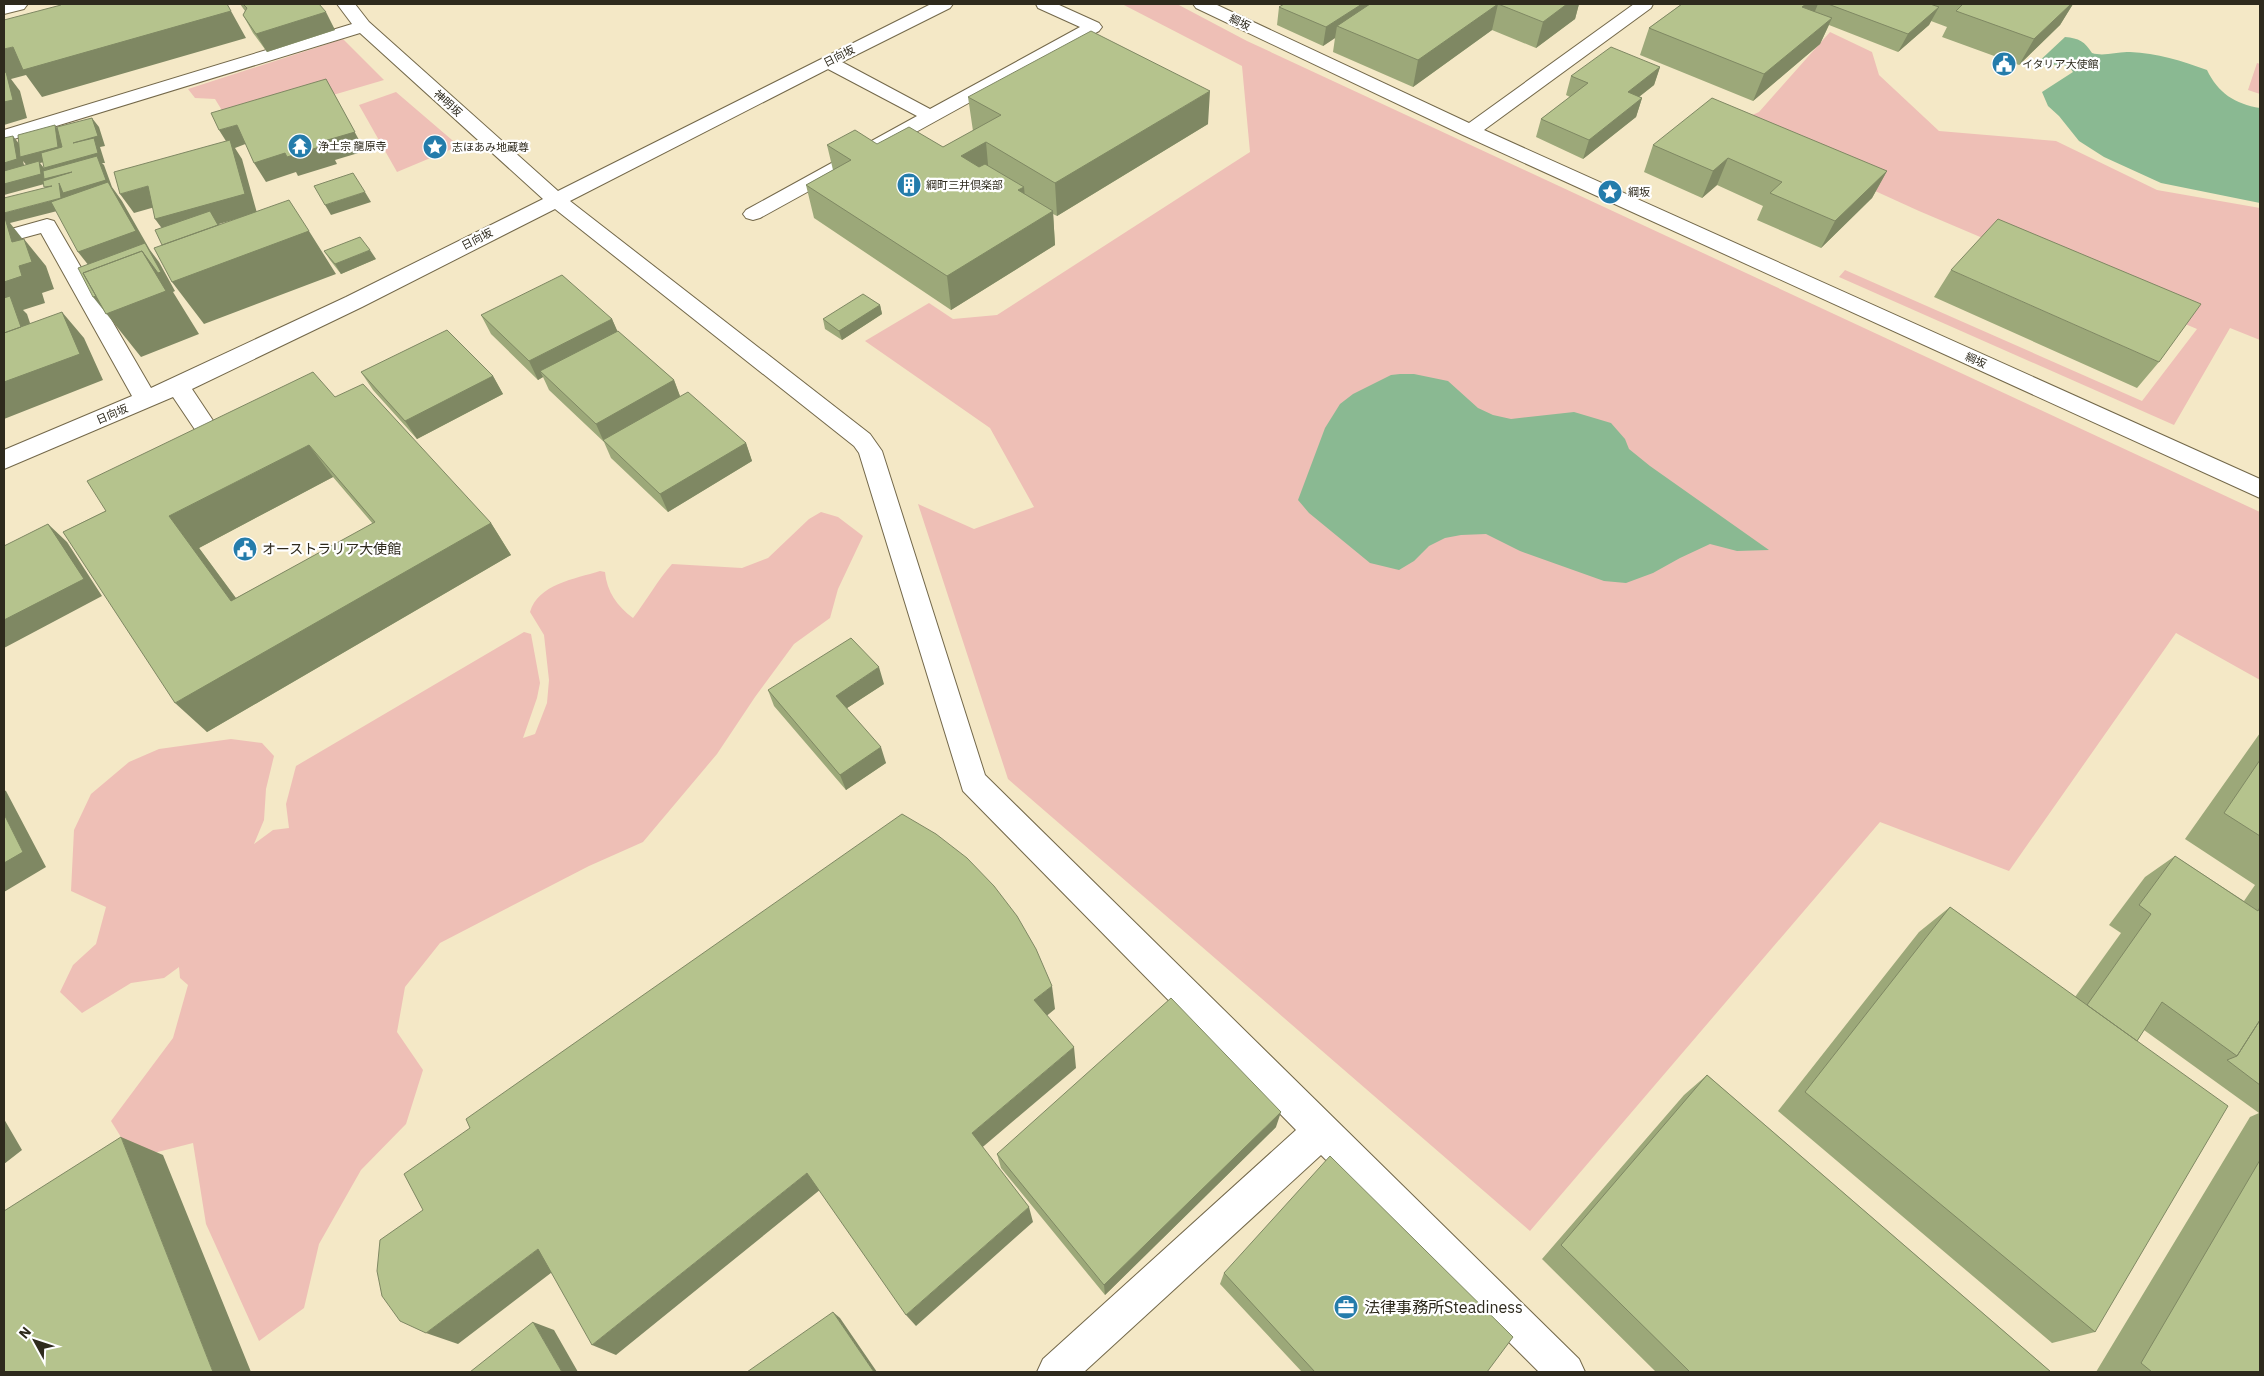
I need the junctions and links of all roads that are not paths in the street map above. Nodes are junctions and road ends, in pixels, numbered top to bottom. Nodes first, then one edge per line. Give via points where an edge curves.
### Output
1 (346, 4) edge
2 (944, 4) edge
3 (1044, 4) edge
4 (1202, 4) edge
5 (1644, 4) edge
6 (363, 26) junction
7 (828, 62) junction
8 (930, 116) junction
9 (1470, 131) junction
10 (4, 136) edge
11 (555, 199) junction
12 (753, 214) dead end
13 (4, 237) edge
14 (178, 386) junction
15 (146, 400) junction
16 (216, 443) edge
17 (4, 460) edge
18 (2260, 489) edge
19 (1321, 1131) junction
20 (1056, 1372) edge
21 (1566, 1372) edge

1 - 6 street, 神明坂
2 - 7 street, 日向坂
3 - 8 street via 1093,28
4 - 9 street, 綱坂
5 - 9 street
6 - 10 street
6 - 11 street, 神明坂
7 - 8 street
7 - 11 street, 日向坂
8 - 12 street
9 - 18 street, 綱坂
11 - 14 street, 日向坂 via 354,302
11 - 19 street, 神明坂 via 862,440 870,451 974,782
13 - 15 street via 47,225
14 - 15 street, 日向坂
14 - 16 street
15 - 17 street, 日向坂
19 - 20 street
19 - 21 street, 神明坂

